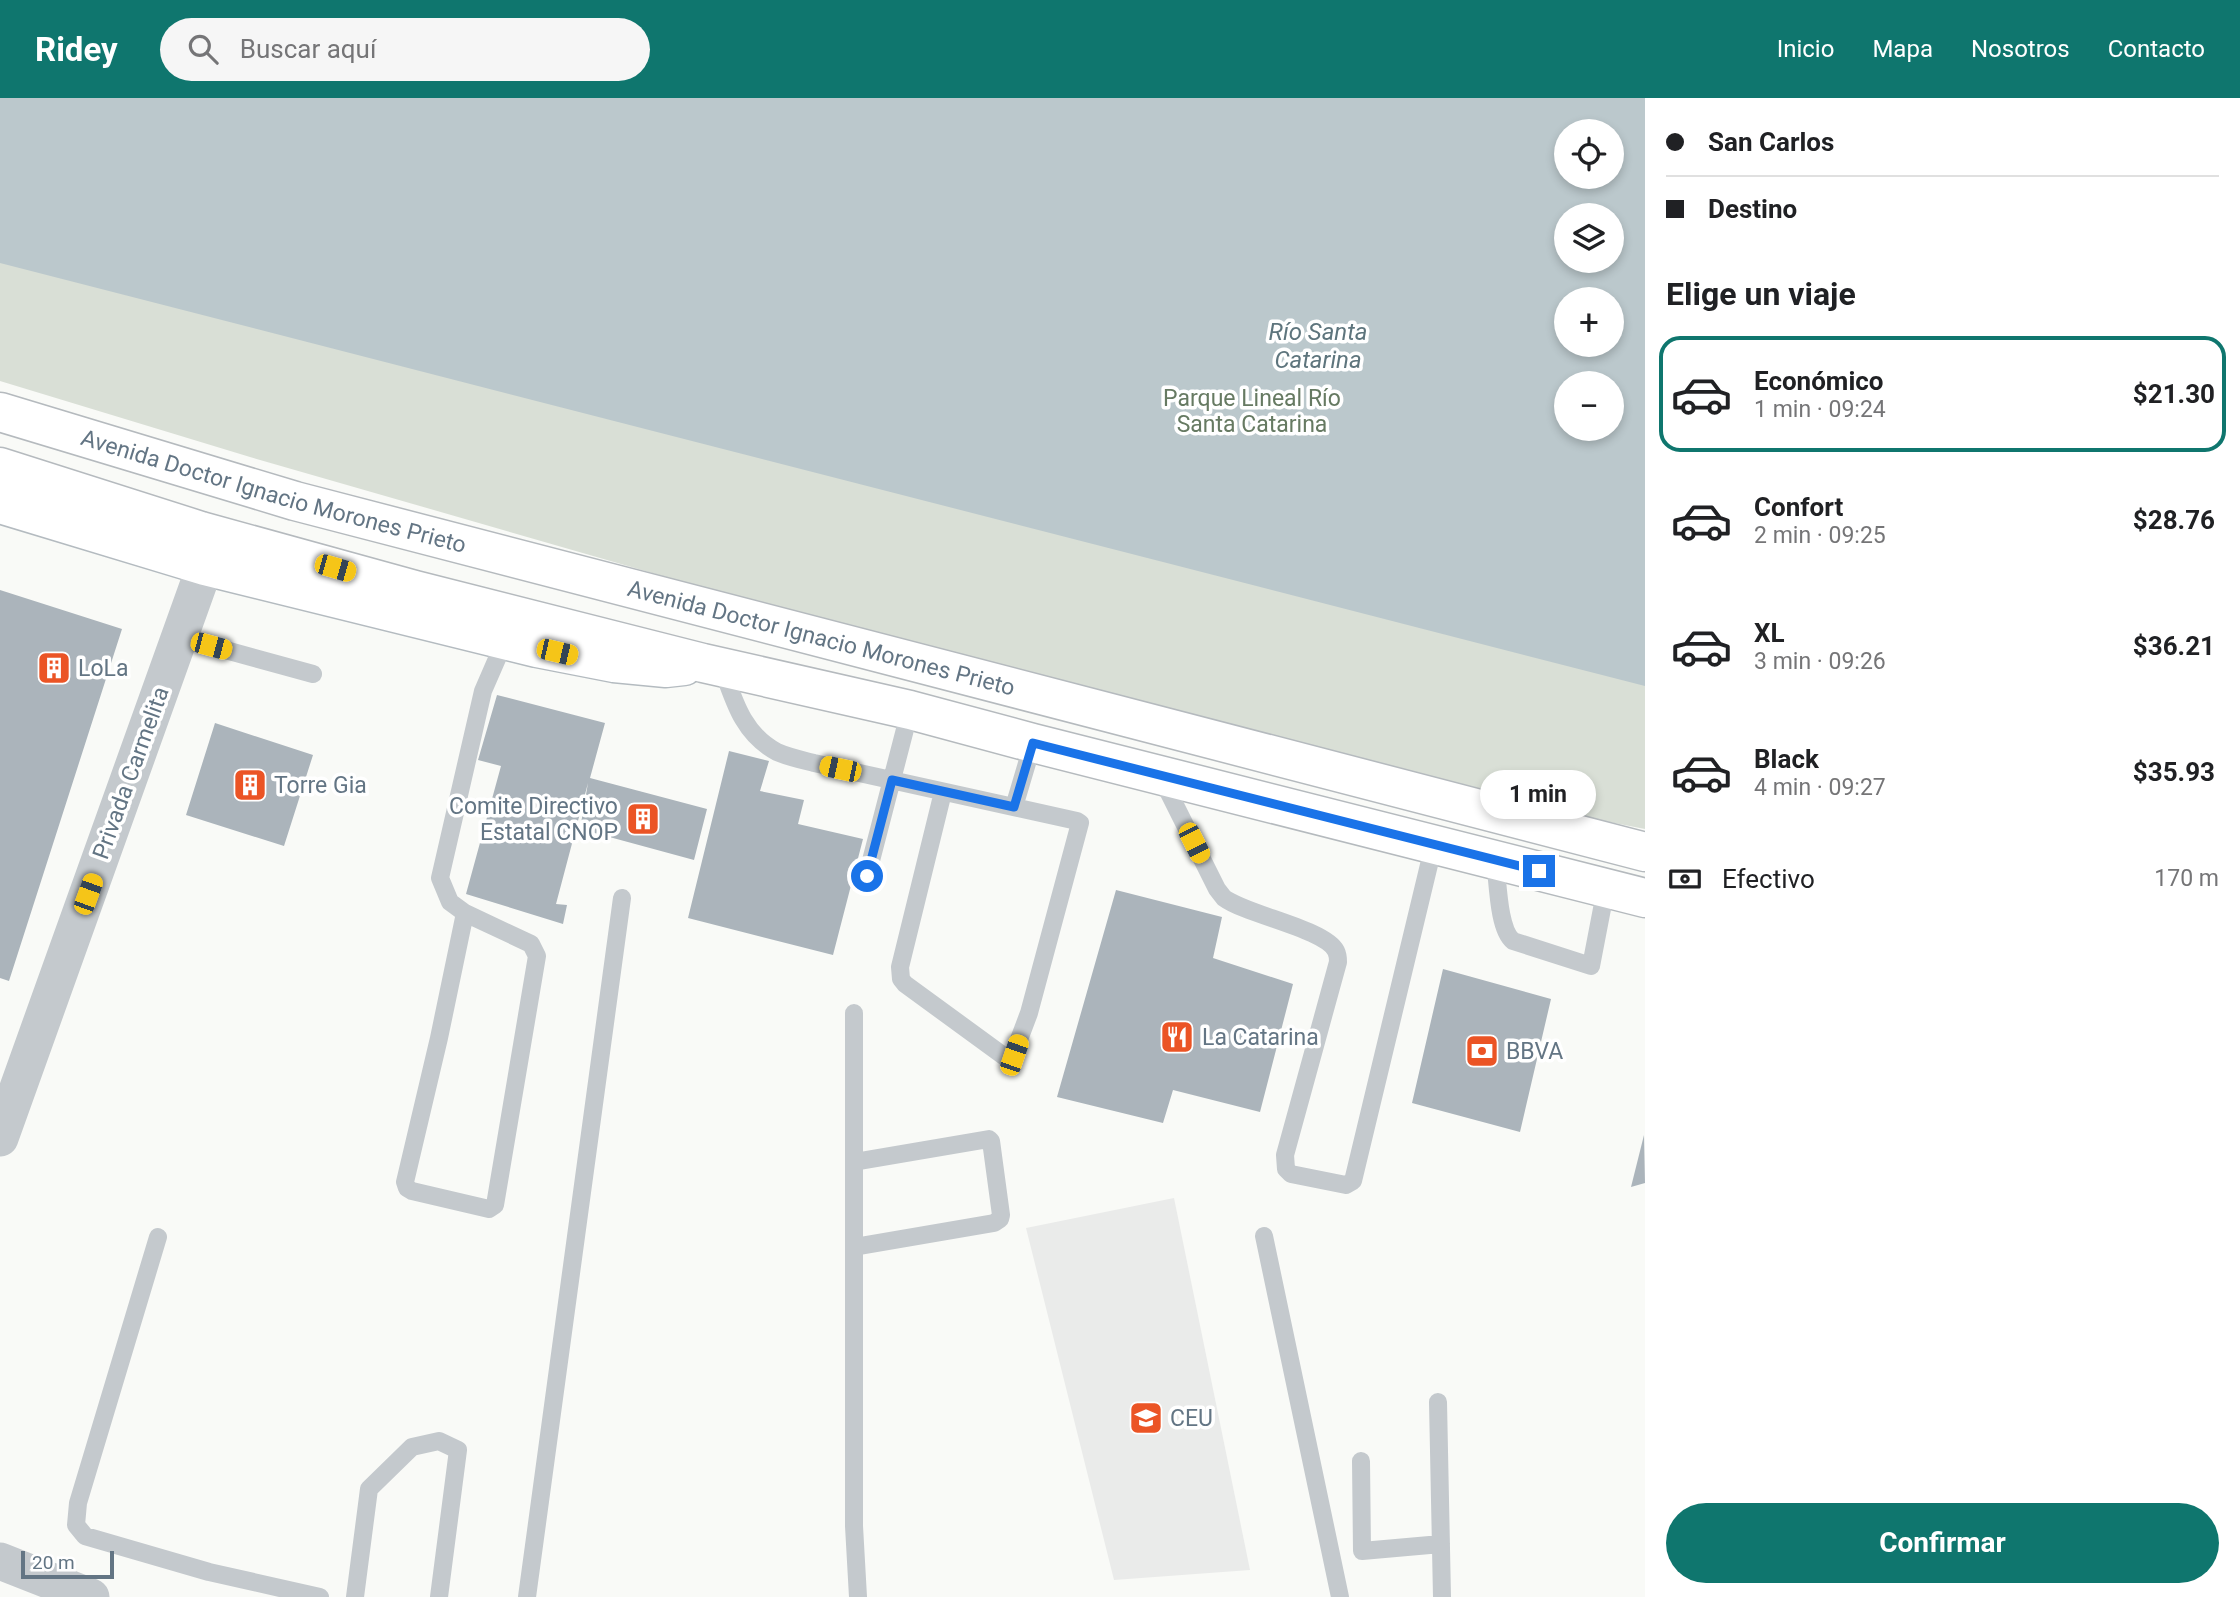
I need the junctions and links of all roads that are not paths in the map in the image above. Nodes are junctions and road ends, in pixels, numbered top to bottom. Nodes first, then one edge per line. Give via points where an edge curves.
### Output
1 (0, 412) edge
2 (0, 467) edge
3 (0, 505) edge
4 (205, 566) junction
5 (511, 628) junction
6 (180, 634) junction
7 (712, 665) junction
8 (313, 674) dead end
9 (910, 710) junction
10 (1033, 743) junction
11 (1160, 775) junction
12 (892, 780) junction
13 (943, 792) junction
14 (1014, 807) junction
15 (1434, 844) junction
16 (1645, 852) edge
17 (1495, 860) junction
18 (867, 876) dead end
19 (1606, 888) junction
20 (622, 898) dead end
21 (1645, 898) edge
22 (464, 913) junction
23 (854, 1013) dead end
24 (7, 1098) edge
25 (0, 1138) edge
26 (854, 1162) junction
27 (1264, 1236) dead end
28 (158, 1237) dead end
29 (854, 1247) junction
30 (1438, 1402) dead end
31 (1360, 1461) dead end
32 (1441, 1544) junction
33 (0, 1560) edge
34 (91, 1597) edge
35 (320, 1597) edge
36 (355, 1597) edge
37 (439, 1597) edge
38 (527, 1597) edge
39 (858, 1597) edge
40 (1340, 1597) edge
41 (1442, 1597) edge

1 - 16 main road, Avenida Doctor Ignacio Morones Prieto via 308,504
2 - 5 main road, Avenida Doctor Ignacio Morones Prieto
3 - 4 main road, Avenida Doctor Ignacio Morones Prieto
4 - 5 main road, Avenida Doctor Ignacio Morones Prieto
4 - 6 street, Privada Carmelita
5 - 7 main road, Avenida Doctor Ignacio Morones Prieto
5 - 22 lane via 483,691 440,878 450,902
6 - 8 lane
6 - 24 street, Privada Carmelita
7 - 9 main road, Avenida Doctor Ignacio Morones Prieto
7 - 12 lane via 739,716 755,736 778,752
9 - 10 main road, Avenida Doctor Ignacio Morones Prieto
9 - 12 lane
10 - 11 main road, Avenida Doctor Ignacio Morones Prieto
10 - 14 lane
11 - 15 main road, Avenida Doctor Ignacio Morones Prieto
11 - 15 lane via 1224,898 1319,937 1338,954 1285,1155 1291,1174 1346,1185 1353,1181
12 - 13 lane
12 - 18 lane
13 - 14 lane
13 - 14 lane via 900,967 901,979 1009,1058 1029,1013 1080,827 1077,821
15 - 17 main road, Avenida Doctor Ignacio Morones Prieto
17 - 19 main road, Avenida Doctor Ignacio Morones Prieto
17 - 19 lane via 1508,937 1591,966
19 - 21 main road, Avenida Doctor Ignacio Morones Prieto
20 - 38 lane
22 - 22 lane via 531,944 538,962 495,1205 489,1209 412,1191 405,1182
23 - 26 lane
24 - 25 street, Privada Carmelita
26 - 29 lane
26 - 29 lane via 989,1139 1001,1215 994,1223
27 - 40 lane
28 - 35 lane via 78,1503 76,1525 85,1536 209,1572
29 - 39 lane
30 - 32 lane
31 - 32 lane via 1362,1551
32 - 41 lane
33 - 34 street
36 - 37 lane via 369,1489 412,1447 439,1441 458,1450

